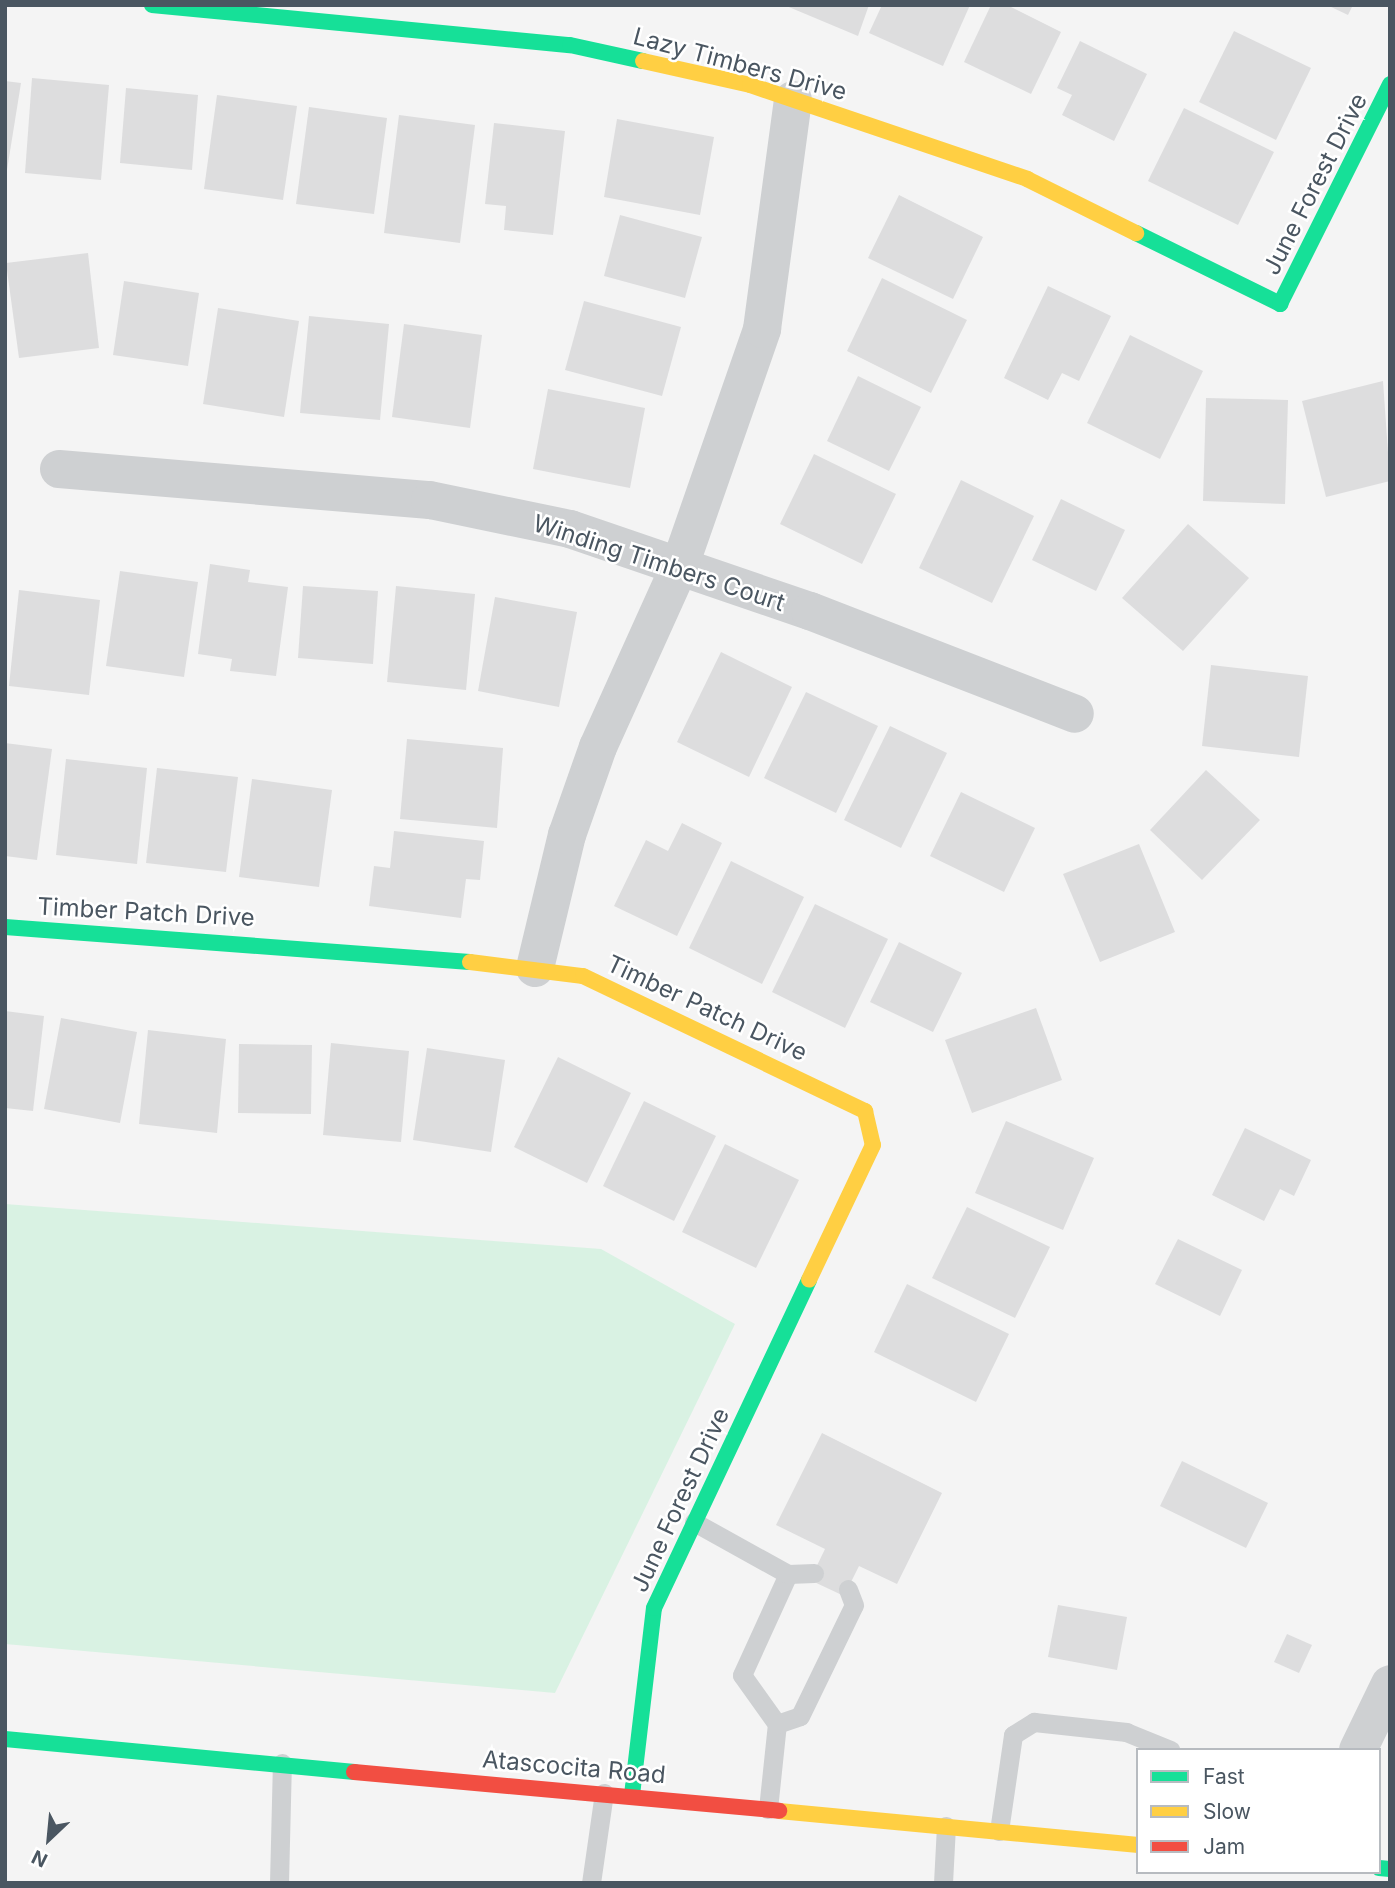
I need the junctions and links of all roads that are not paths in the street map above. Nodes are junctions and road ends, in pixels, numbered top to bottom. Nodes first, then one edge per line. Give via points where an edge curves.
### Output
1 (152, 5) edge
2 (1390, 84) edge
3 (793, 100) junction
4 (1280, 304) joint
5 (59, 469) dead end
6 (679, 568) junction
7 (1074, 715) dead end
8 (5, 927) edge
9 (535, 968) junction
10 (772, 1353) joint
11 (694, 1522) junction
12 (814, 1573) dead end
13 (788, 1574) junction
14 (848, 1589) dead end
15 (1390, 1684) edge
16 (777, 1724) junction
17 (5, 1739) edge
18 (1165, 1748) edge
19 (1360, 1748) edge
20 (282, 1763) junction
21 (604, 1793) junction
22 (632, 1795) junction
23 (768, 1809) junction
24 (946, 1826) junction
25 (999, 1831) junction
26 (1136, 1845) edge
27 (279, 1883) edge
28 (591, 1883) edge
29 (943, 1883) edge

1 - 3 street, Lazy Timbers Drive via 570,44
2 - 4 street, June Forest Drive
3 - 4 street, Lazy Timbers Drive via 1027,179
3 - 6 street via 762,329
5 - 6 street, Winding Timbers Court via 430,500 570,529
6 - 7 street, Winding Timbers Court
6 - 9 street via 593,760 567,835
8 - 9 street, Timber Patch Drive via 175,935
9 - 10 street, Timber Patch Drive via 635,996 864,1111 873,1145
10 - 11 street, June Forest Drive
11 - 13 lane
11 - 22 street, June Forest Drive via 654,1608
12 - 13 lane
13 - 16 lane via 742,1675
14 - 16 lane via 854,1605 800,1716
15 - 19 street
16 - 23 lane
17 - 20 street, Atascocita Road
18 - 25 lane via 1126,1732 1034,1722 1013,1735
20 - 21 street, Atascocita Road
20 - 27 lane
21 - 22 street, Atascocita Road
21 - 28 lane
22 - 23 street, Atascocita Road
23 - 24 street, Atascocita Road
24 - 25 street, Atascocita Road
24 - 29 lane
25 - 26 street, Atascocita Road

